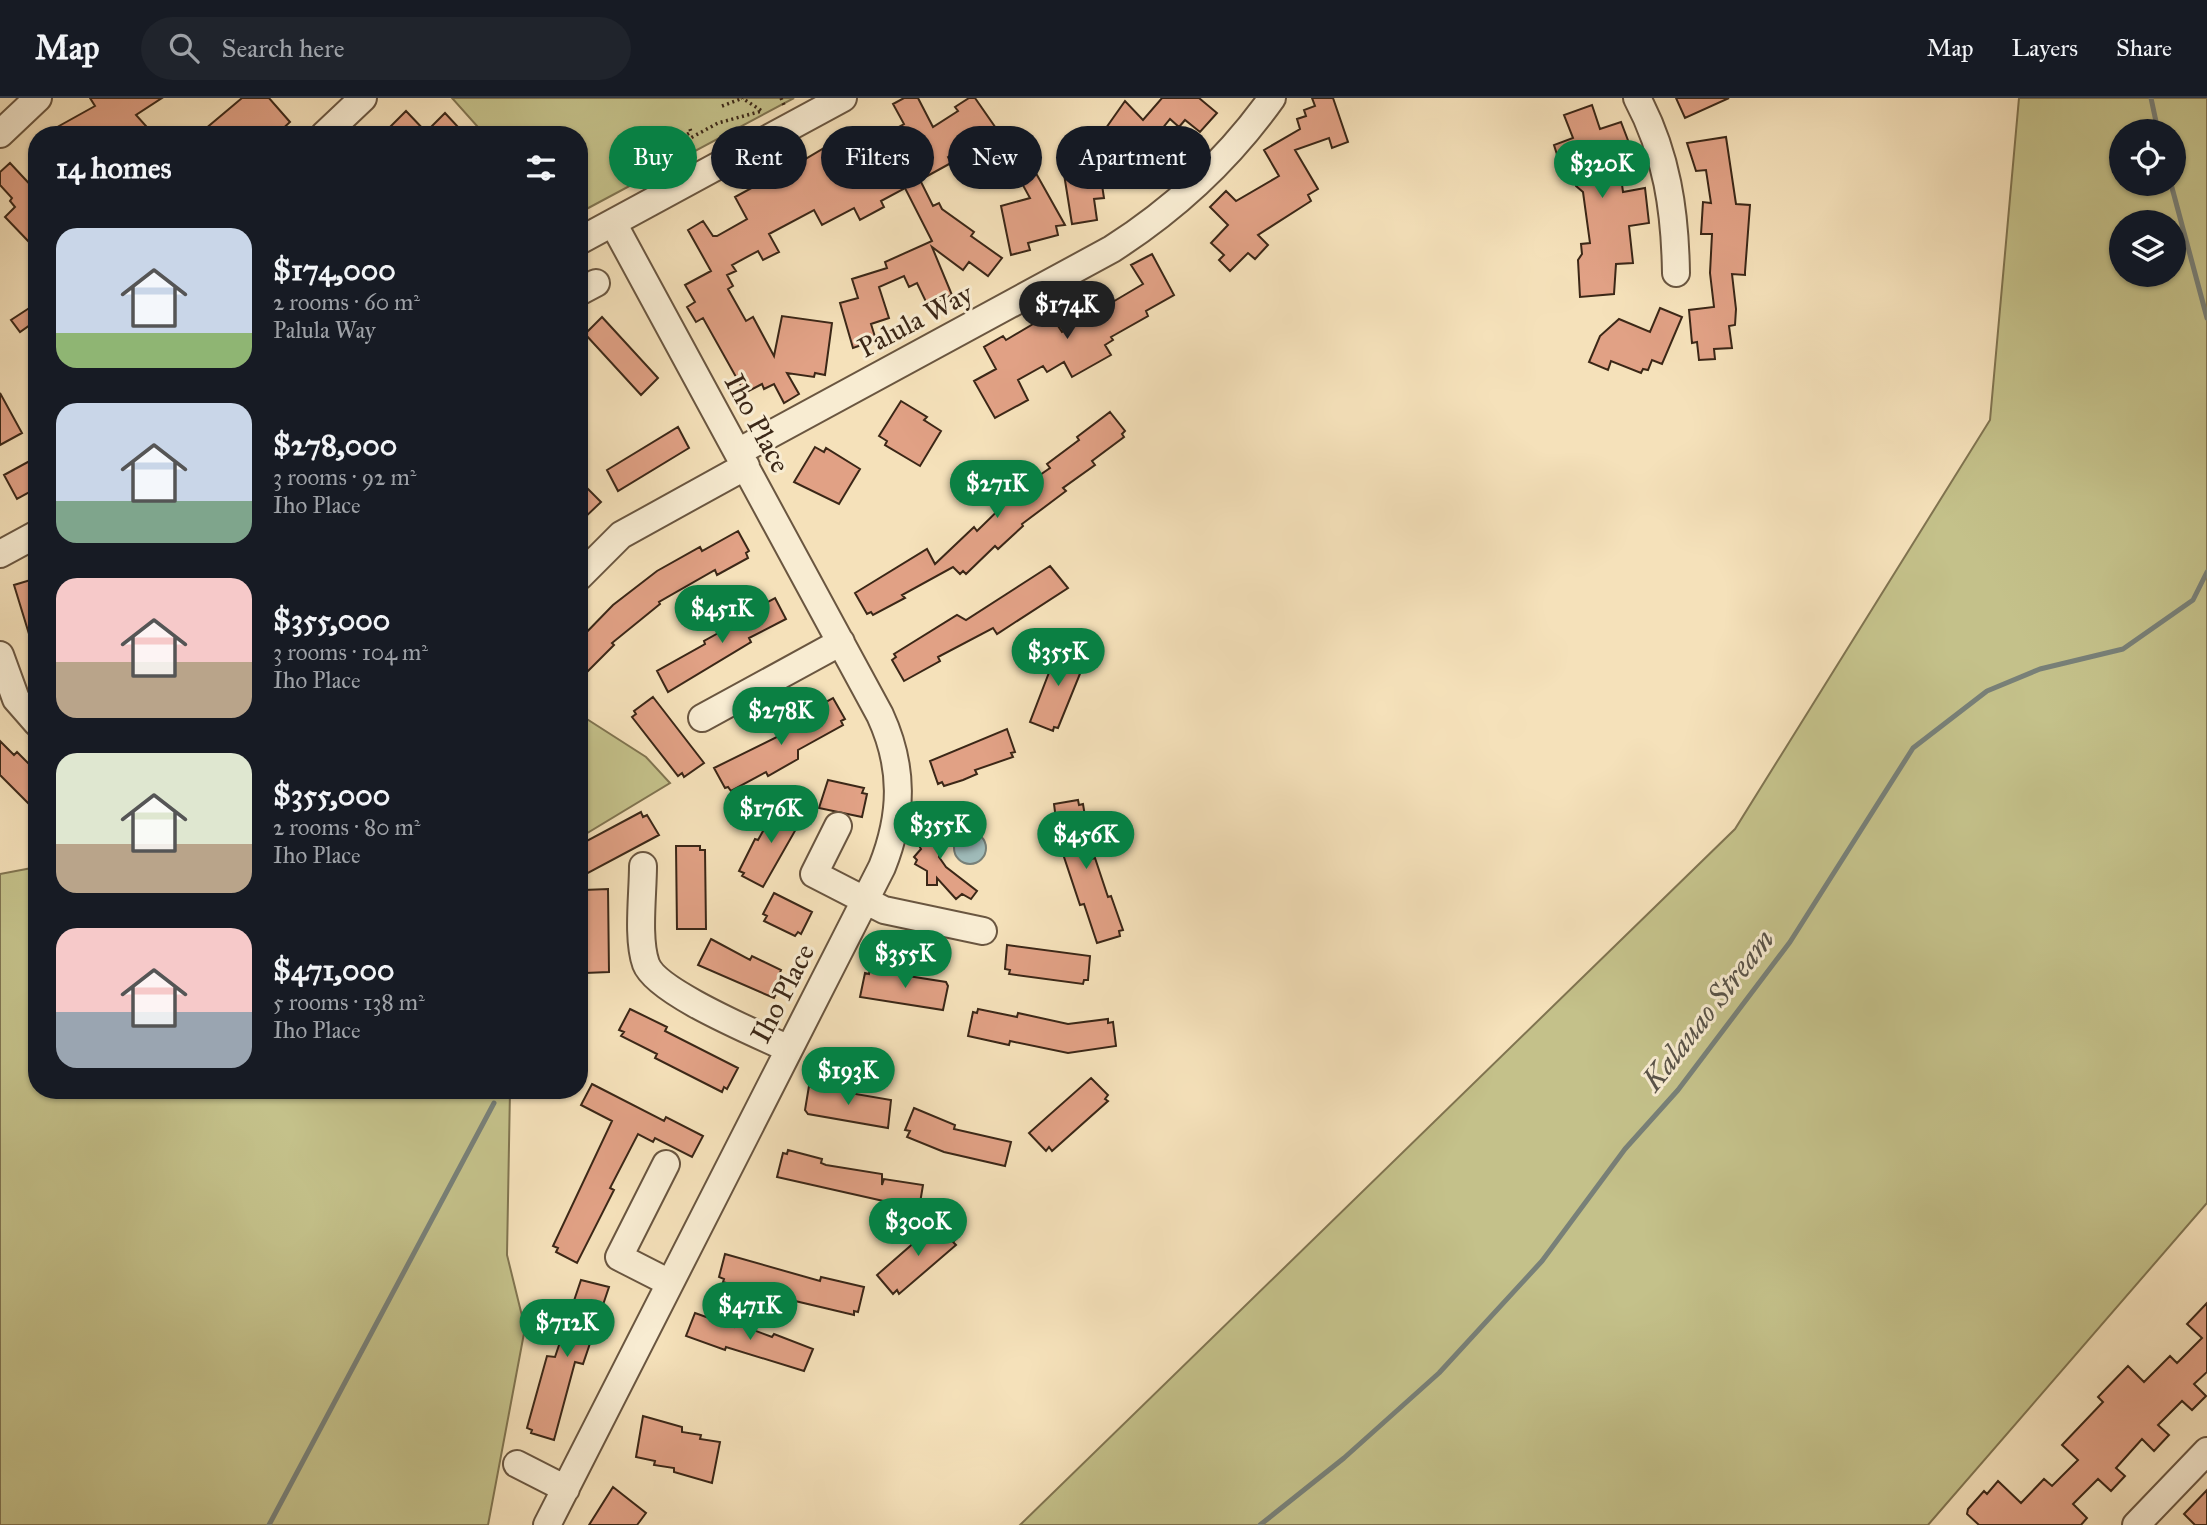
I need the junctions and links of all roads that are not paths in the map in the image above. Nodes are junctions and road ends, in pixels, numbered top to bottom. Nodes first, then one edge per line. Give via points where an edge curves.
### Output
1 (38, 98) edge
2 (363, 98) edge
3 (843, 98) edge
4 (1272, 98) edge
5 (1637, 98) edge
6 (333, 126) edge
7 (0, 134) edge
8 (613, 223) junction
9 (588, 236) edge
10 (1676, 273) dead end
11 (742, 459) junction
12 (28, 539) edge
13 (0, 554) edge
14 (588, 569) edge
15 (841, 642) junction
16 (0, 655) edge
17 (28, 713) edge
18 (702, 718) dead end
19 (838, 826) dead end
20 (643, 866) dead end
21 (865, 900) junction
22 (983, 931) dead end
23 (789, 1049) junction
24 (666, 1164) dead end
25 (670, 1283) junction
26 (2207, 1451) edge
27 (517, 1464) dead end
28 (566, 1489) junction
29 (2139, 1524) edge
30 (547, 1525) edge

1 - 7 street
2 - 6 street
3 - 8 street
4 - 11 street, Palula Way via 1210,174 1141,231
5 - 10 street via 1667,173
8 - 9 street
8 - 11 street, Iho Place
11 - 14 street, Palula Way via 621,534
11 - 15 street, Iho Place
12 - 13 street
15 - 18 street
15 - 21 street, Iho Place via 889,734 899,773 896,826
16 - 17 street via 16,699
19 - 21 street via 814,874
20 - 23 street via 643,951 650,972 670,990
21 - 22 street via 884,910
21 - 23 street, Iho Place
23 - 25 street, Iho Place
24 - 25 street via 619,1257
25 - 28 street, Iho Place
26 - 29 street
27 - 28 street
28 - 30 street, Iho Place

